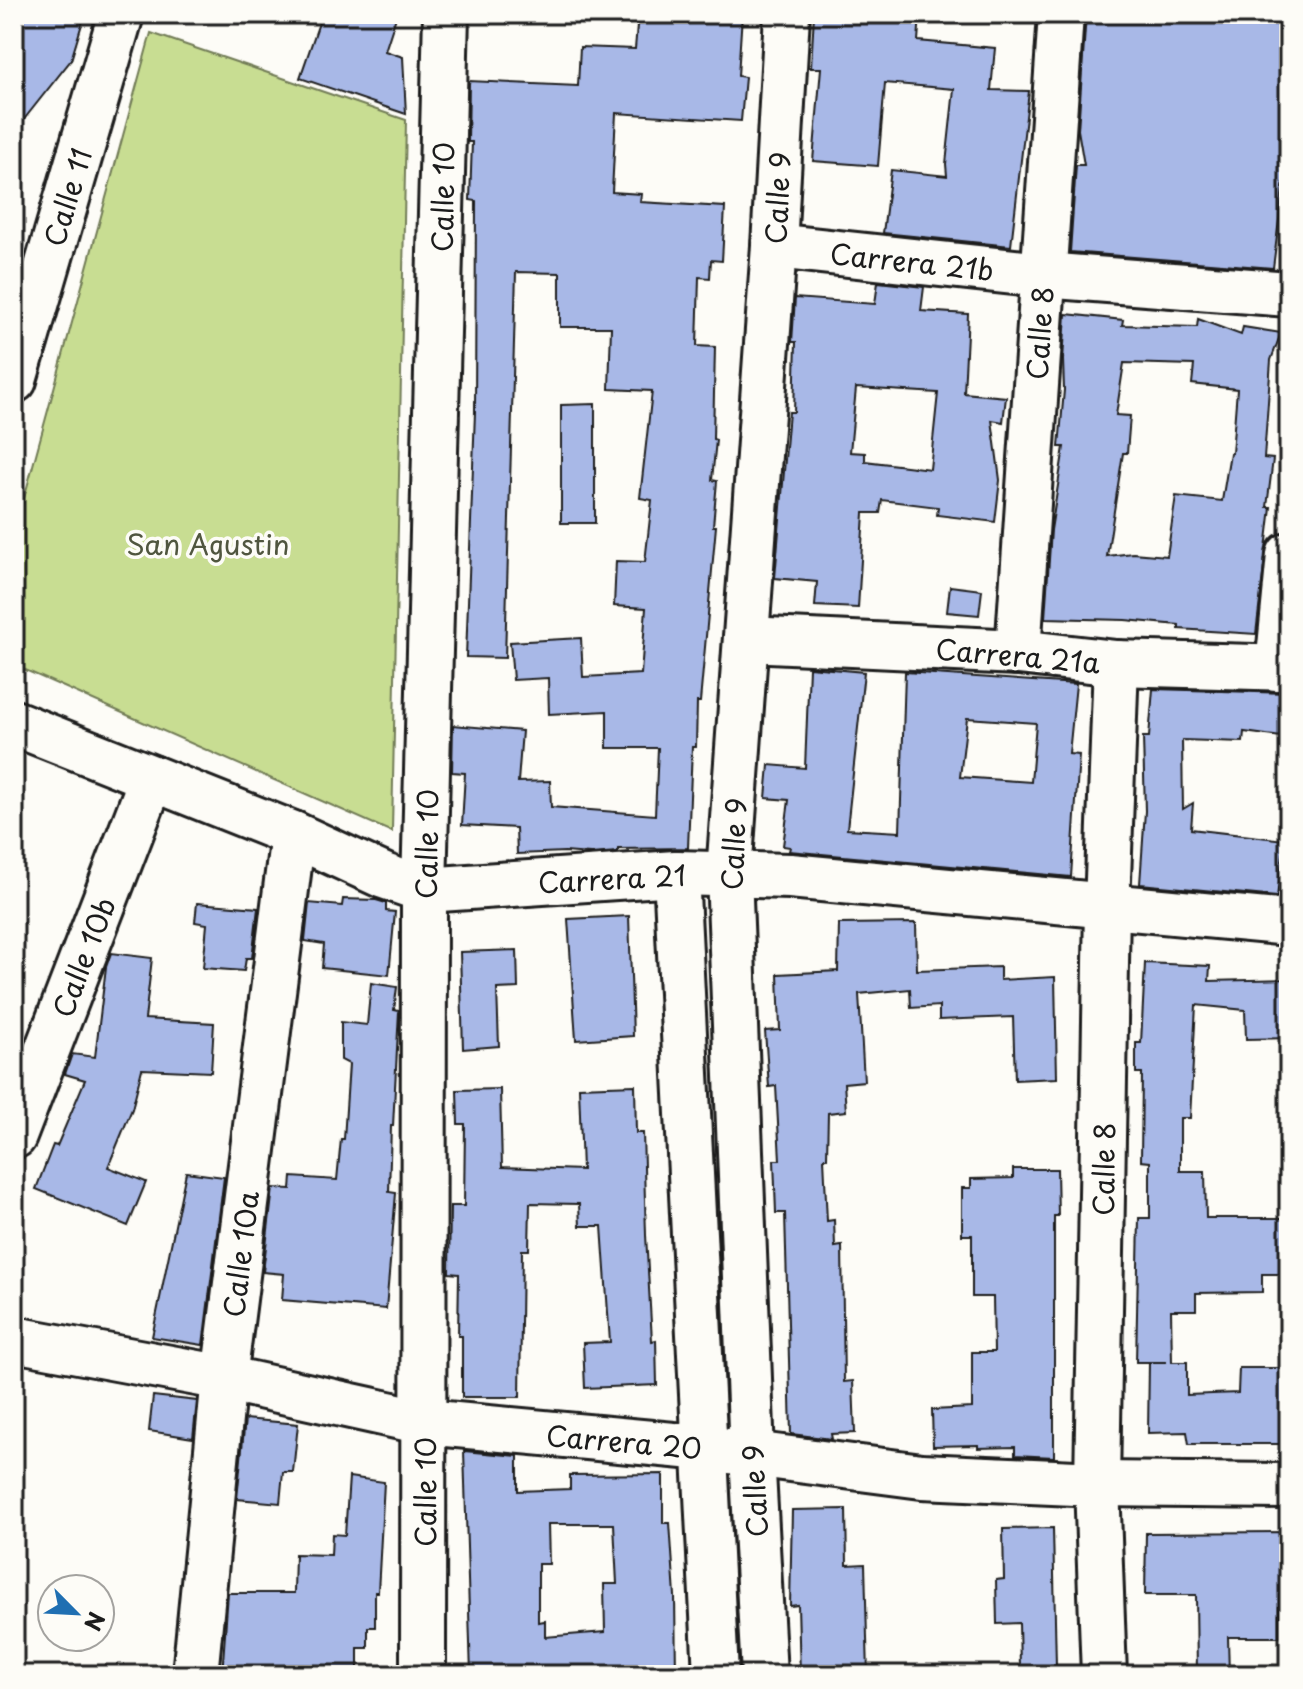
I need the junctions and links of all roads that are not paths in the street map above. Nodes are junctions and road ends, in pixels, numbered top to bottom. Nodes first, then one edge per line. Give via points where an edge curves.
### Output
1 (121, 14) edge
2 (446, 14) edge
3 (787, 14) edge
4 (1061, 14) edge
5 (774, 246) junction
6 (1043, 275) junction
7 (1289, 294) edge
8 (14, 380) edge
9 (1289, 555) edge
10 (746, 639) junction
11 (1018, 652) junction
12 (1116, 663) junction
13 (1284, 668) edge
14 (14, 723) edge
15 (152, 778) junction
16 (293, 834) junction
17 (676, 873) junction
18 (729, 874) junction
19 (424, 890) junction
20 (1107, 906) junction
21 (1289, 923) edge
22 (14, 1136) edge
23 (14, 1339) edge
24 (224, 1378) junction
25 (424, 1422) junction
26 (706, 1448) junction
27 (752, 1454) junction
28 (1097, 1484) junction
29 (1289, 1486) edge
30 (195, 1675) edge
31 (423, 1675) edge
32 (716, 1675) edge
33 (764, 1675) edge
34 (1104, 1675) edge

1 - 8 street, Calle 11
2 - 19 street, Calle 10
3 - 5 street, Calle 9
4 - 6 street, Calle 8
5 - 6 street, Carrera 21b
5 - 10 street, Calle 9
6 - 7 street, Carrera 21b
6 - 11 street, Calle 8
9 - 13 street
10 - 11 street, Carrera 21a
10 - 18 street, Calle 9
11 - 12 street, Carrera 21a
12 - 13 street, Carrera 21a
12 - 20 street, Calle 8
14 - 15 street, Carrera 21
15 - 16 street, Carrera 21
15 - 22 street, Calle 10b
16 - 19 street, Carrera 21
16 - 24 street, Calle 10a
17 - 18 street, Carrera 21
17 - 19 street, Carrera 21
17 - 26 street, Calle 9
18 - 20 street, Carrera 21
18 - 27 street, Calle 9
19 - 25 street, Calle 10
20 - 21 street, Carrera 21
20 - 28 street, Calle 8
23 - 24 street, Carrera 20
24 - 25 street, Carrera 20
24 - 30 street, Calle 10a
25 - 26 street, Carrera 20
25 - 31 street, Calle 10
26 - 27 street, Carrera 20
26 - 32 street, Calle 9
27 - 28 street, Carrera 20 via 922,1476
27 - 33 street, Calle 9
28 - 29 street, Carrera 20
28 - 34 street, Calle 8

